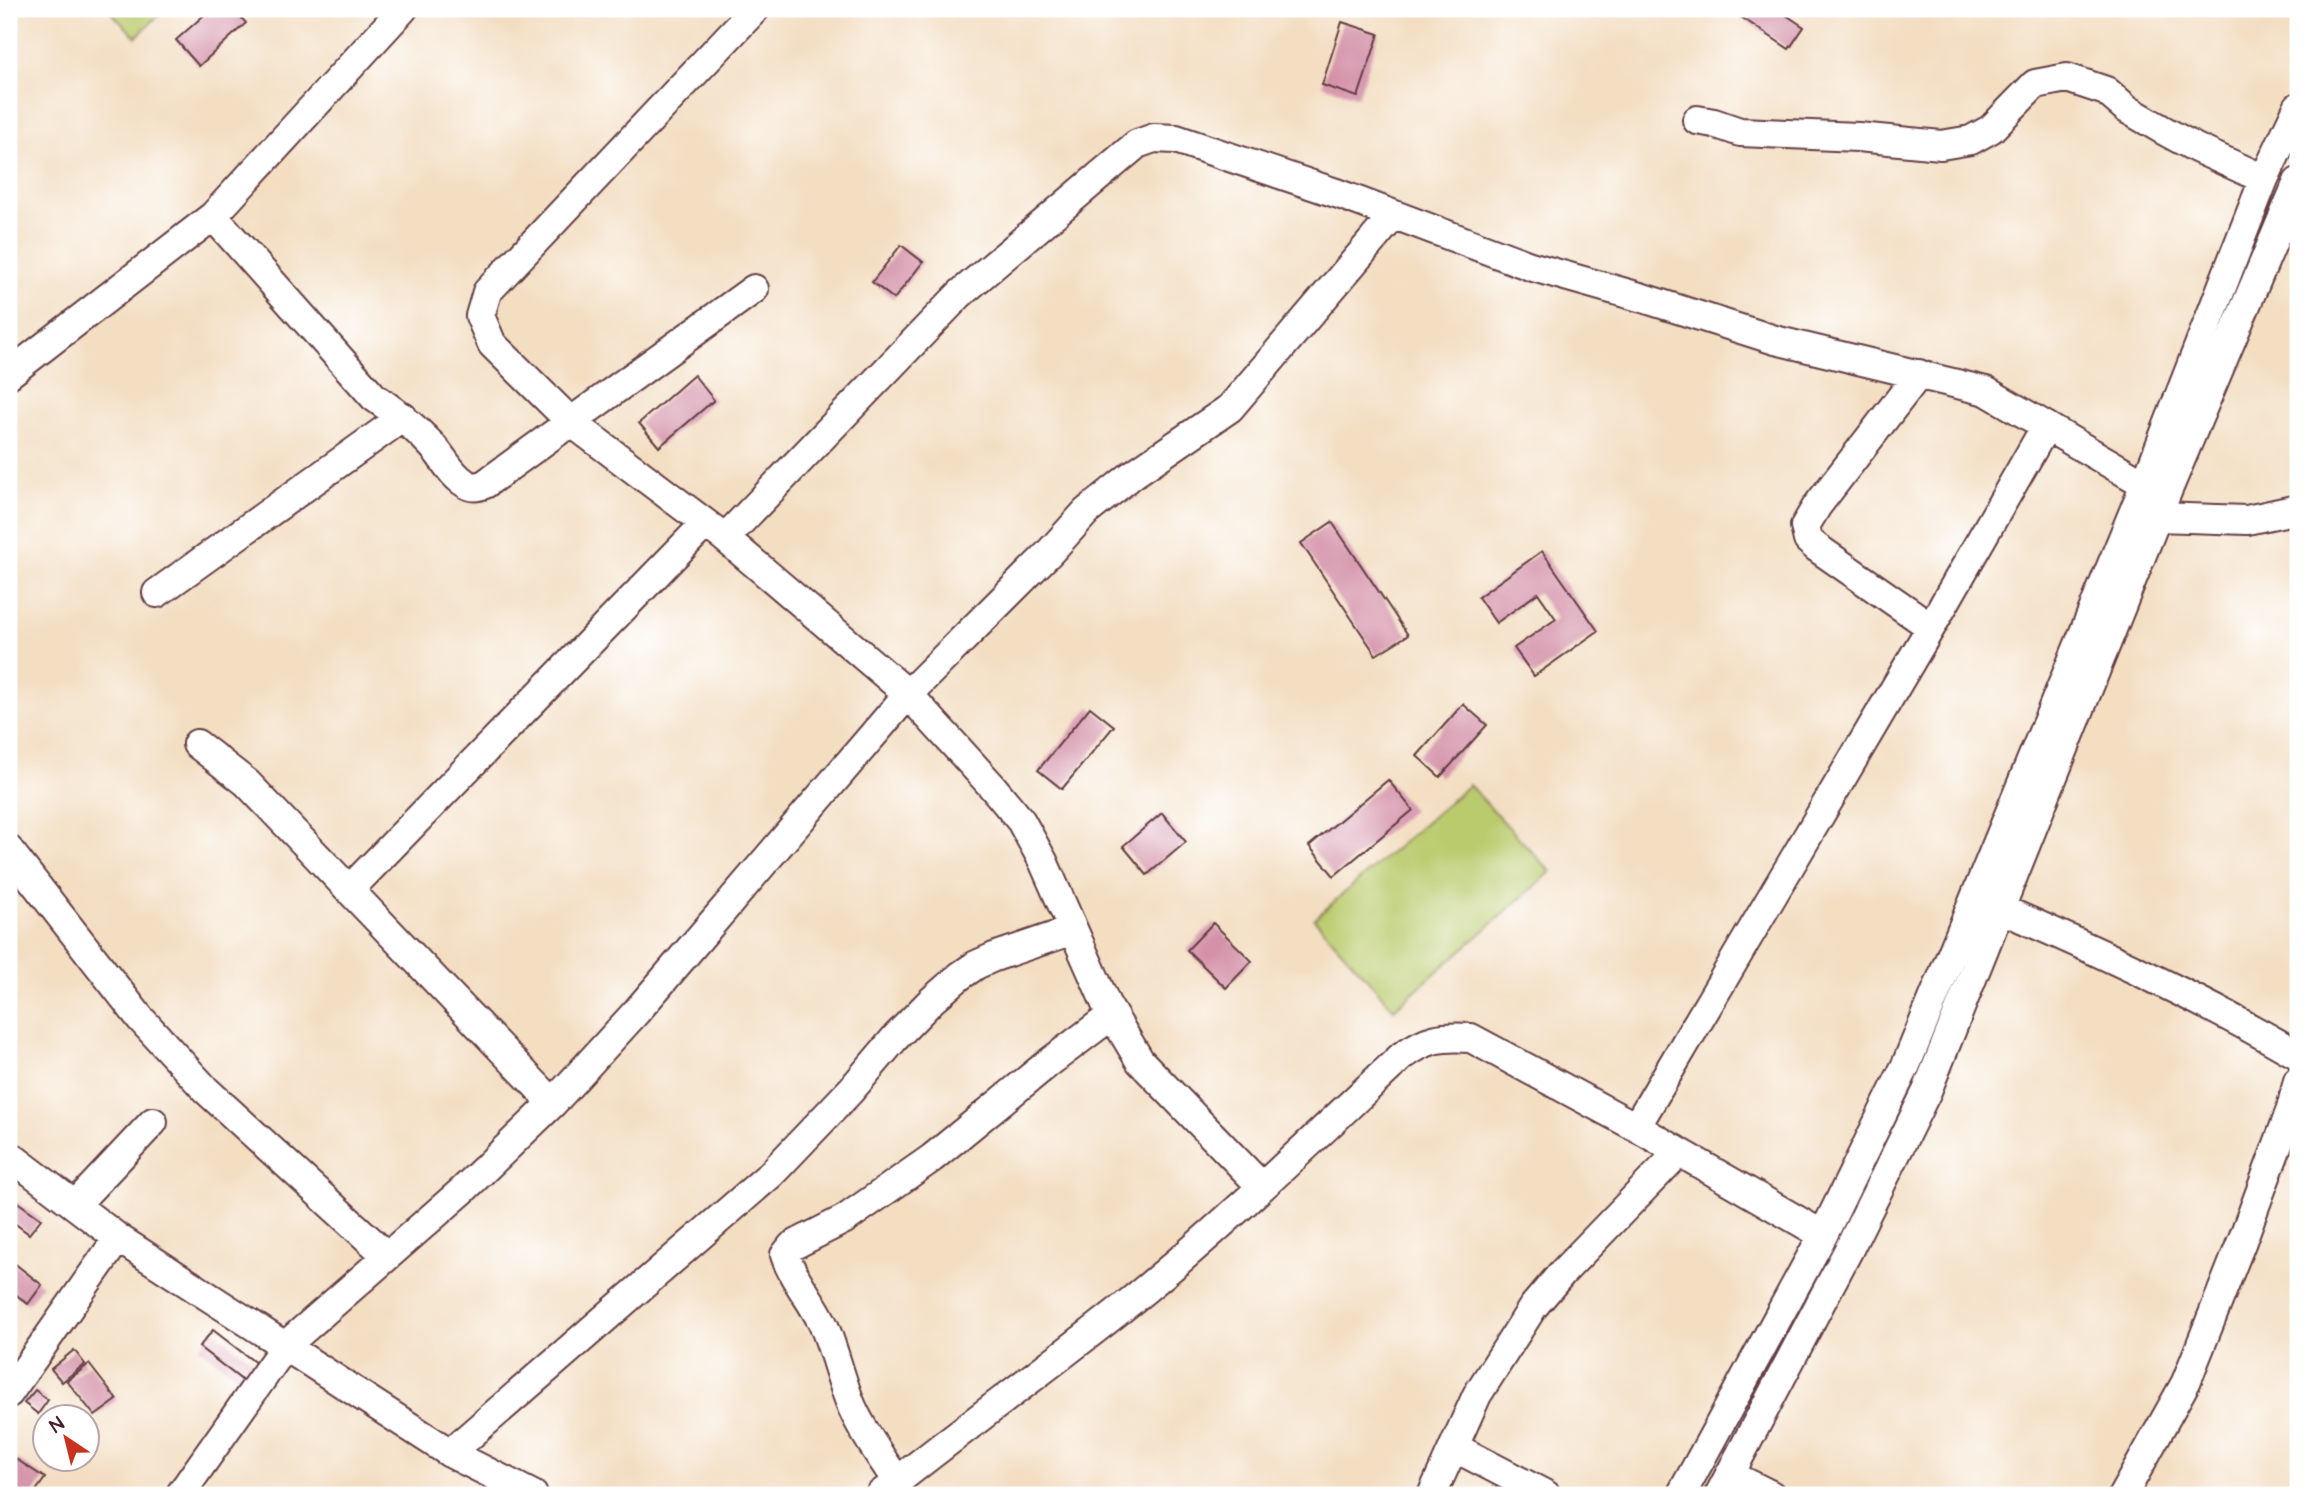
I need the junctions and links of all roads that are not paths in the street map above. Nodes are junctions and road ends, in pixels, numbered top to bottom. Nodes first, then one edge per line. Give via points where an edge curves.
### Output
1 (403, 9) edge
2 (755, 9) edge
3 (2298, 107) edge
4 (1697, 120) dead end
5 (2264, 179) junction
6 (2298, 182) edge
7 (1394, 215) junction
8 (213, 216) junction
9 (754, 289) dead end
10 (9, 374) edge
11 (1919, 374) junction
12 (403, 417) junction
13 (571, 422) junction
14 (2046, 426) junction
15 (2151, 500) junction
16 (2298, 509) edge
17 (715, 531) junction
18 (157, 593) dead end
19 (1931, 627) junction
20 (2096, 636) junction
21 (908, 694) junction
22 (197, 744) dead end
23 (9, 850) edge
24 (350, 889) junction
25 (2001, 909) junction
26 (1073, 930) junction
27 (1112, 1015) junction
28 (2298, 1055) edge
29 (2298, 1081) edge
30 (553, 1103) junction
31 (153, 1122) dead end
32 (1636, 1127) junction
33 (1679, 1152) junction
34 (9, 1155) edge
35 (1262, 1187) junction
36 (75, 1205) junction
37 (1823, 1236) junction
38 (118, 1238) junction
39 (387, 1256) junction
40 (285, 1346) junction
41 (9, 1393) edge
42 (1454, 1447) junction
43 (450, 1454) junction
44 (1725, 1485) edge
45 (888, 1488) edge
46 (180, 1495) edge
47 (533, 1495) edge
48 (1432, 1495) edge
49 (1546, 1495) edge
50 (1681, 1495) edge
51 (1771, 1495) edge
52 (2123, 1495) edge

1 - 8 street
2 - 13 street via 487,292 480,316 492,344
3 - 5 street
4 - 5 street via 1740,132 1941,145 1971,140 1991,129 2035,84 2067,78 2106,91 2163,130
5 - 15 street
6 - 15 street
7 - 11 street via 1530,266 1775,340
7 - 17 street via 1177,139 1154,138 1137,144 960,294
7 - 21 street via 1230,408 1086,512
8 - 10 street
8 - 12 street via 374,397
9 - 13 street
11 - 14 street via 1986,391
11 - 19 street via 1805,526 1808,540 1816,547
12 - 13 street via 458,478 477,487
12 - 18 street
13 - 17 street
14 - 15 street
14 - 19 street
15 - 16 street via 2247,520
15 - 20 street
17 - 21 street
17 - 24 street
19 - 32 street
20 - 25 street
20 - 37 street via 1909,1058
21 - 26 street via 1021,821
21 - 30 street
22 - 24 street via 247,783
23 - 39 street via 140,1018 206,1090
24 - 30 street
25 - 28 street via 2113,958
25 - 44 street via 1927,1091
26 - 27 street
26 - 43 street via 994,957 960,976 895,1038 771,1174
27 - 35 street via 1140,1061
27 - 45 street via 932,1158 845,1219 792,1246 785,1255 824,1325 851,1404
29 - 52 street via 2186,1382
30 - 39 street
31 - 36 street
32 - 33 street
32 - 35 street via 1471,1038 1423,1041
33 - 37 street
33 - 42 street via 1533,1307 1477,1395
34 - 36 street
35 - 45 street via 1132,1300
36 - 38 street
37 - 50 street
38 - 40 street
38 - 41 street
39 - 40 street
40 - 43 street
40 - 46 street
42 - 48 street
42 - 49 street
43 - 47 street
44 - 51 street

